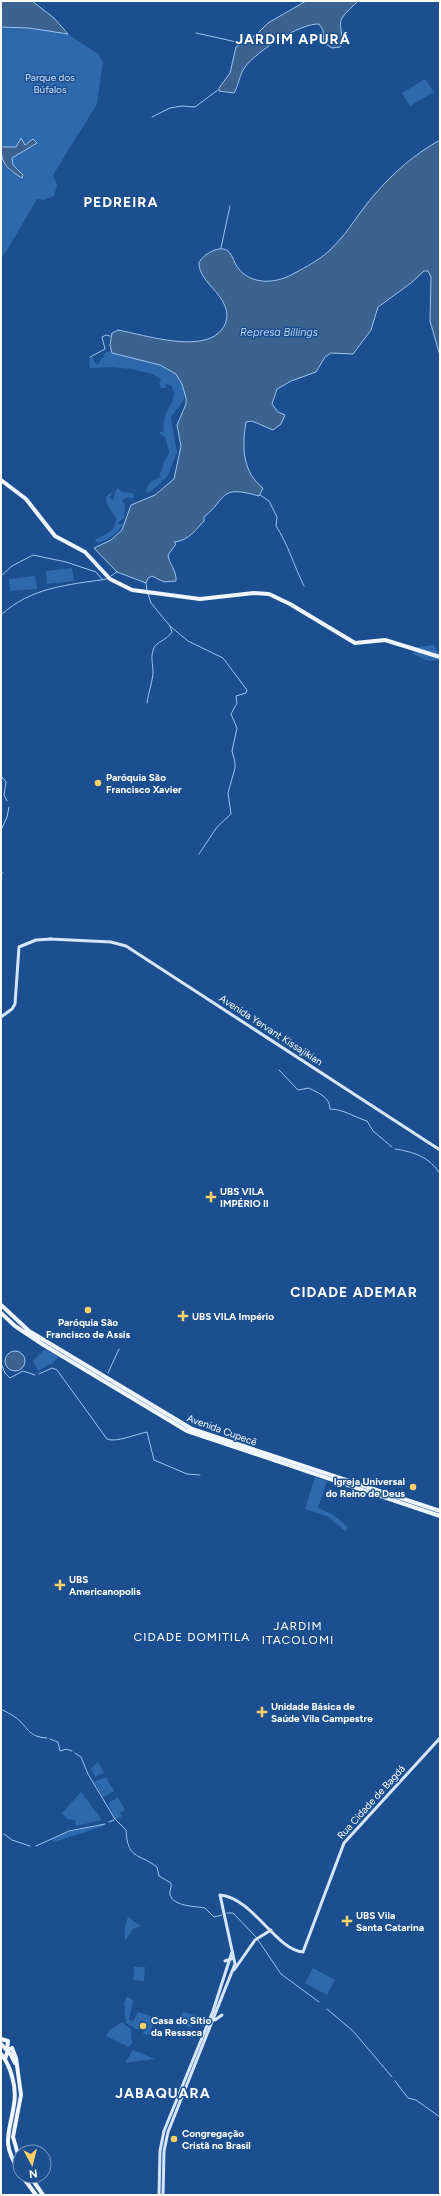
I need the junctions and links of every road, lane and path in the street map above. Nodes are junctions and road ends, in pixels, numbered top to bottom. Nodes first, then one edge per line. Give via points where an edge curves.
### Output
1 (2, 481) edge
2 (440, 657) edge
3 (1, 1017) edge
4 (440, 1150) edge
5 (1, 1305) edge
6 (1, 1313) edge
7 (440, 1511) edge
8 (440, 1516) edge
9 (440, 1738) edge
10 (272, 1930) junction
11 (233, 1950) junction
12 (231, 1959) junction
13 (224, 1961) dead end
14 (228, 1967) junction
15 (231, 1975) junction
16 (222, 2015) dead end
17 (212, 2025) junction
18 (1, 2040) edge
19 (1, 2044) edge
20 (7, 2050) junction
21 (1, 2054) edge
22 (5, 2059) junction
23 (15, 2144) edge
24 (12, 2158) edge
25 (27, 2184) edge
26 (35, 2184) edge
27 (33, 2194) edge
28 (43, 2195) edge
29 (159, 2195) edge
30 (163, 2195) edge

1 - 2 main road via 26,499 55,536 85,552 110,579 132,590 200,599 254,593 269,594 355,643 385,640
3 - 4 main road, Avenida Yervant Kissajikian via 13,1007 18,947 36,940 50,939 117,943 134,951
5 - 7 main road, Avenida Cupecê via 29,1331 192,1429
6 - 8 main road, Avenida Cupecê via 44,1346 187,1431
9 - 10 main road, Rua Cidade de Bagdá via 344,1843 303,1952 293,1951
10 - 11 main road via 251,1911 220,1895
10 - 15 main road via 255,1940
11 - 12 main road
11 - 15 main road via 235,1962
12 - 13 main road
12 - 14 main road
14 - 15 main road
14 - 29 main road via 164,2131 160,2150
15 - 17 main road
16 - 17 main road
17 - 30 main road via 168,2132 164,2151
18 - 20 main road via 8,2041
19 - 20 main road
20 - 22 main road
20 - 23 main road via 14,2050 21,2101 13,2137
21 - 22 main road
22 - 24 main road via 10,2071 15,2101 8,2130
25 - 27 main road
26 - 28 main road

